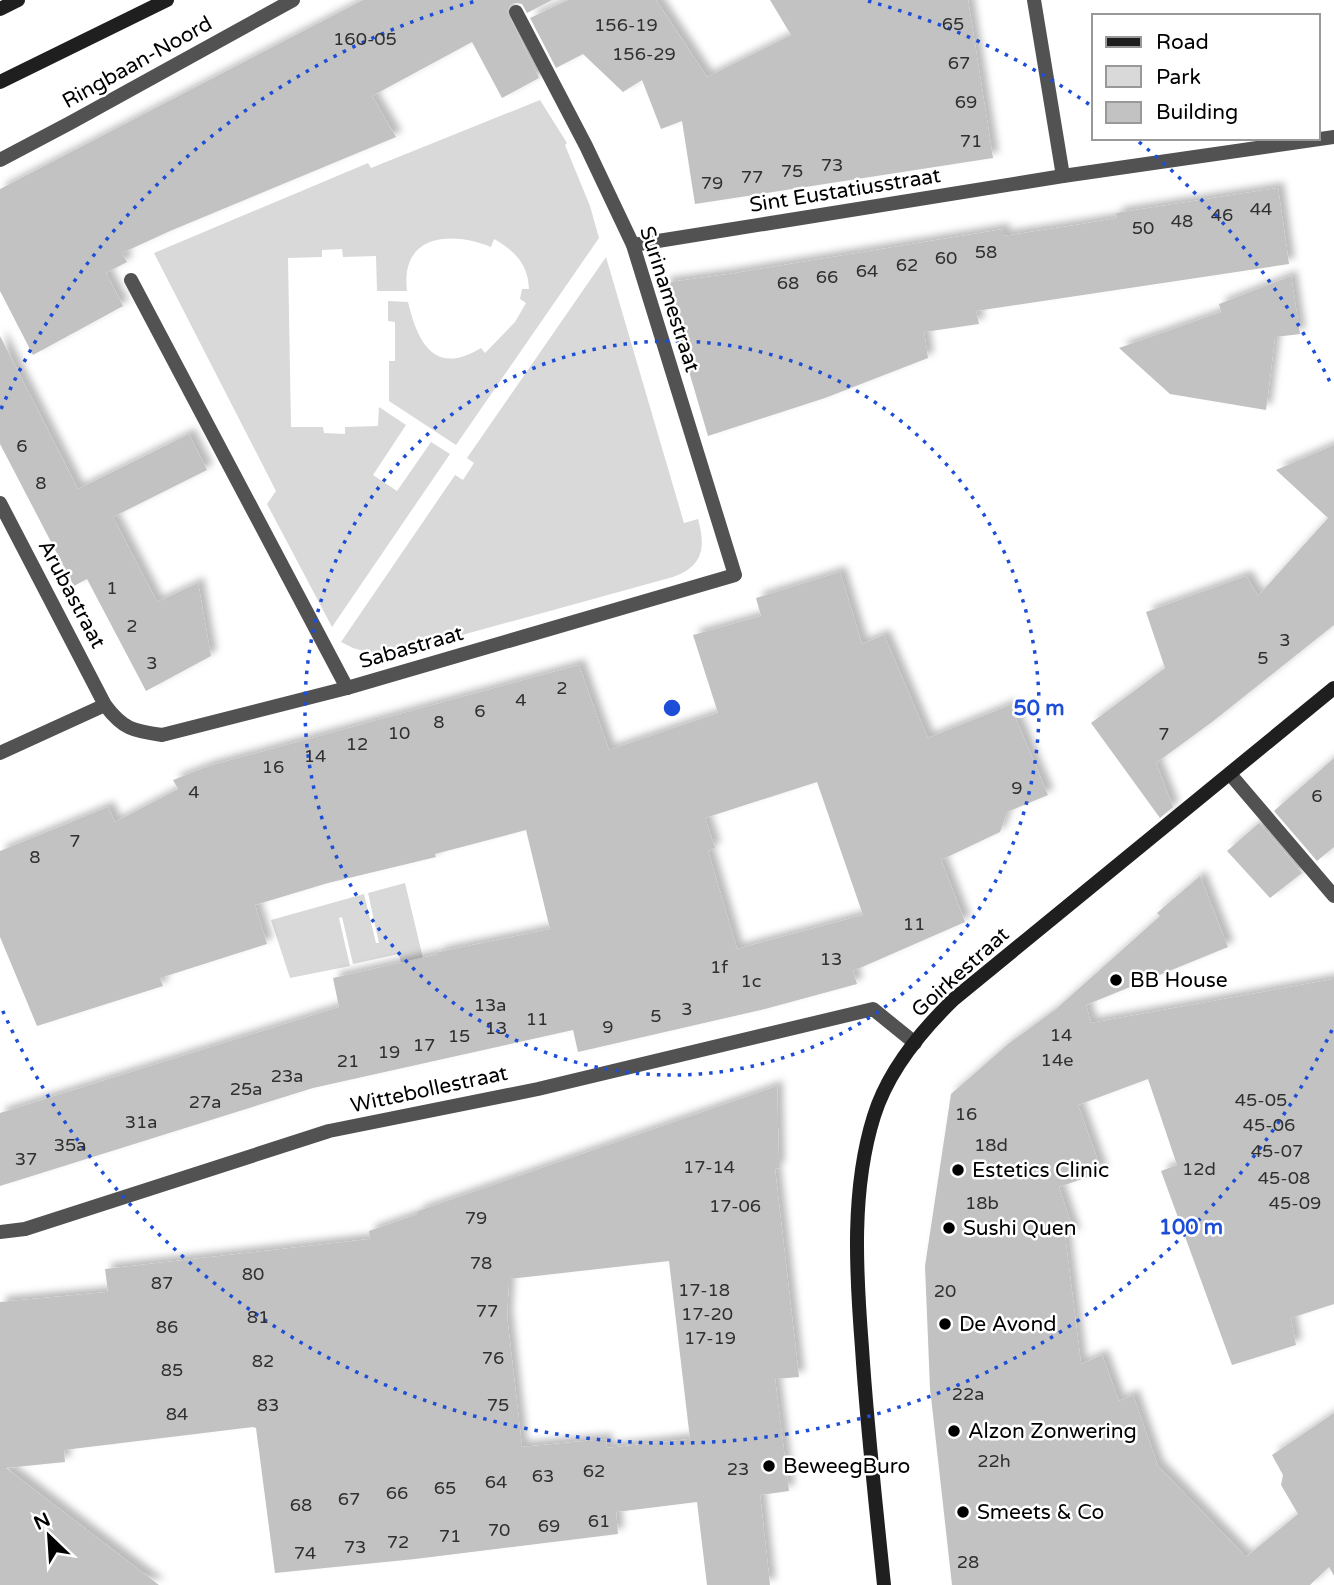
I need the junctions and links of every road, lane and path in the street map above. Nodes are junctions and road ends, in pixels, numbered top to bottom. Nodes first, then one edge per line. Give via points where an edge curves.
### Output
1 (18, 0) edge
2 (167, 0) edge
3 (293, 0) edge
4 (1034, 0) edge
5 (154, 4) edge
6 (0, 9) edge
7 (516, 12) dead end
8 (0, 82) edge
9 (1307, 140) edge
10 (0, 160) edge
11 (1063, 176) junction
12 (634, 244) junction
13 (131, 280) dead end
14 (0, 503) edge
15 (735, 575) joint
16 (347, 688) junction
17 (1334, 688) edge
18 (105, 705) junction
19 (0, 753) edge
20 (1230, 774) junction
21 (1334, 896) edge
22 (915, 1043) junction
23 (0, 1231) edge
24 (884, 1585) edge

1 - 6 street
2 - 5 street, Ringbaan-Noord
3 - 10 street, Ringbaan-Noord
4 - 11 street
5 - 8 street, Ringbaan-Noord
7 - 12 street, Surinamestraat
9 - 11 street, Sint Eustatiusstraat
11 - 12 street, Sint Eustatiusstraat
12 - 15 street, Surinamestraat
13 - 16 street
14 - 18 street, Arubastraat
15 - 16 street, Sabastraat
16 - 18 street, Sabastraat via 162,735 133,731
17 - 20 street, Goirkestraat
18 - 19 street
20 - 21 street
20 - 22 street, Goirkestraat via 954,999
22 - 23 street, Wittebollestraat via 873,1009 538,1089 329,1131 25,1229
22 - 24 street, Goirkestraat via 874,1115 859,1208 858,1291

